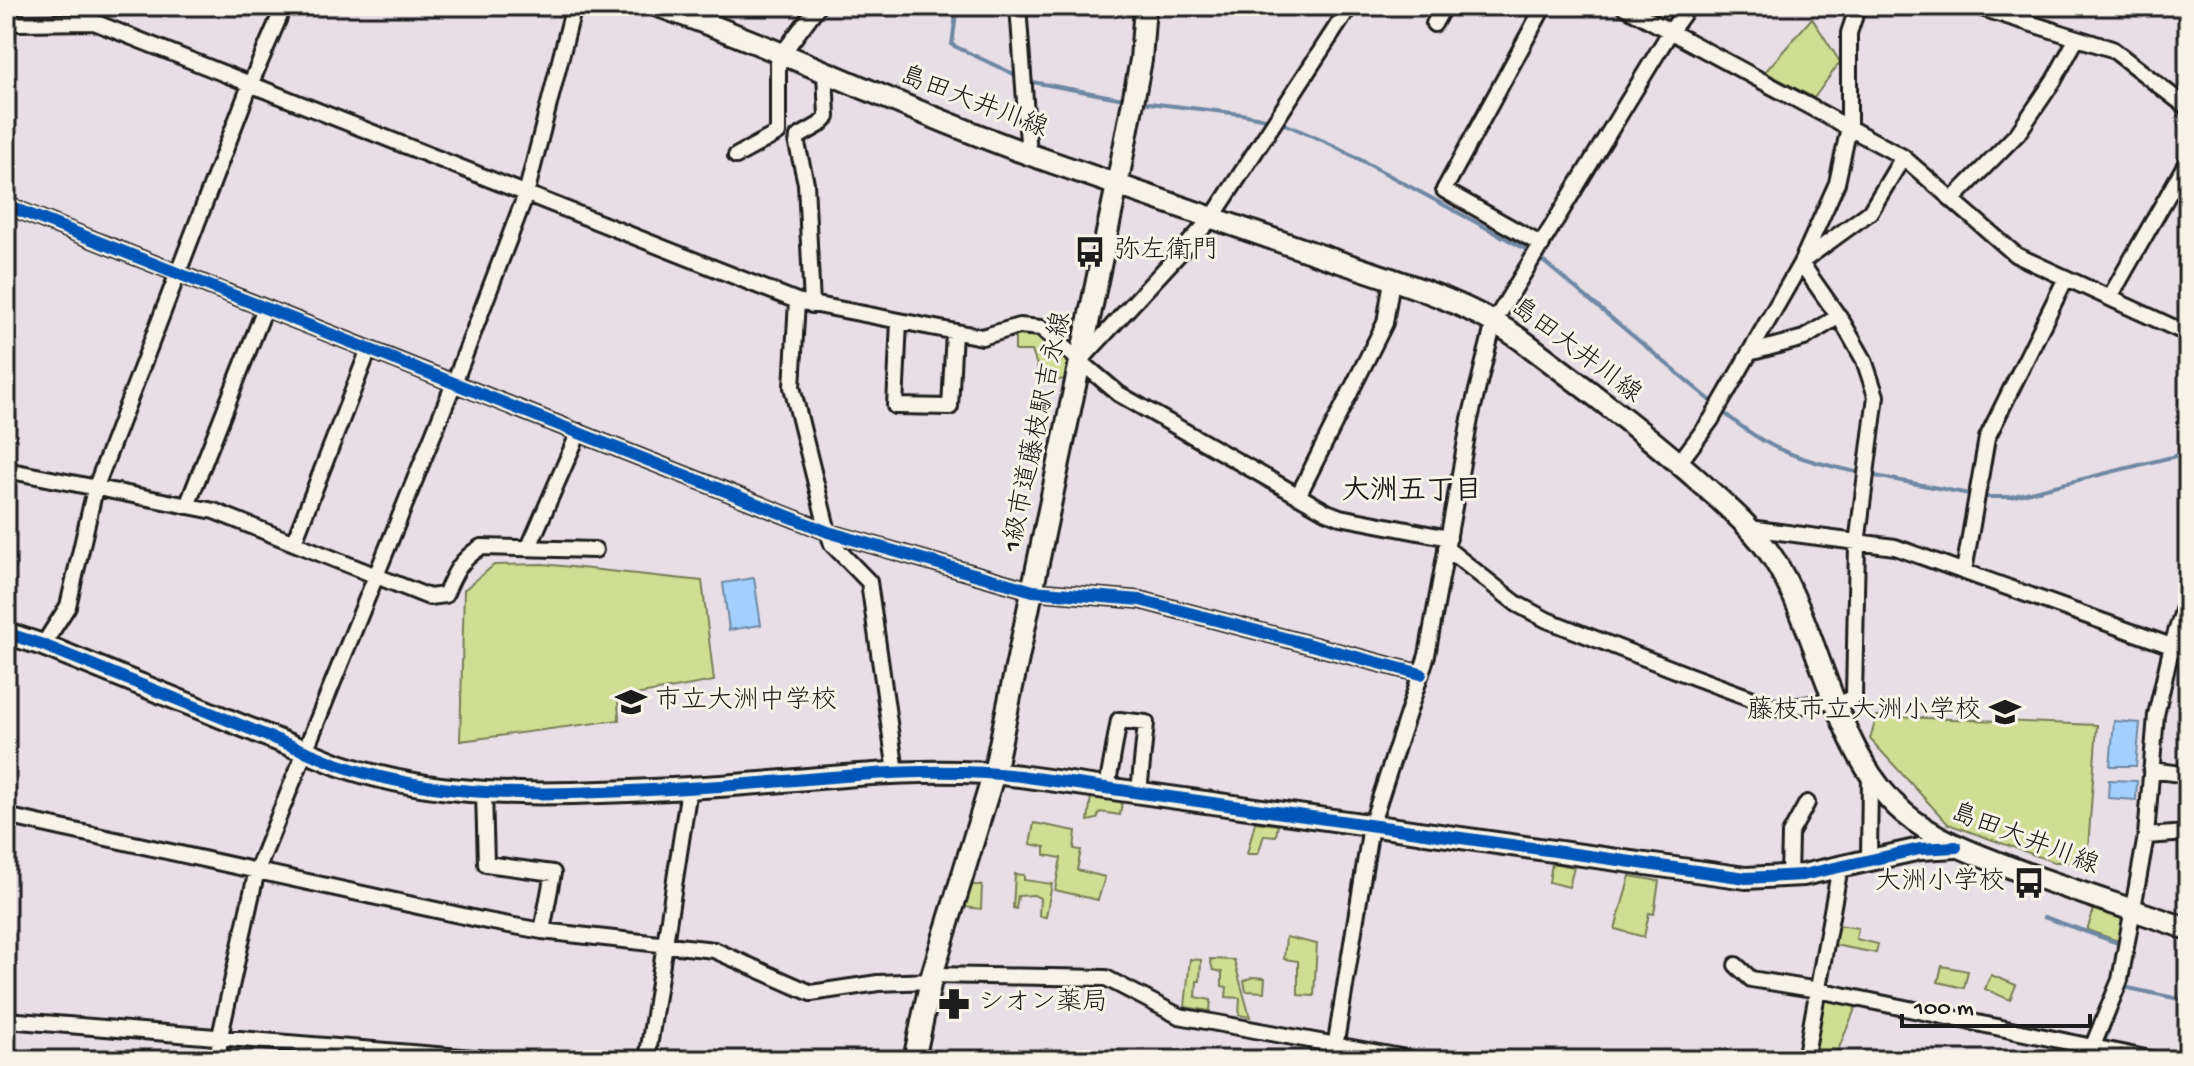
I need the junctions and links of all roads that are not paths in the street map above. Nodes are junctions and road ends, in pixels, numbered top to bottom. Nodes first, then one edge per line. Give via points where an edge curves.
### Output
1 (284, 6) edge
2 (574, 6) edge
3 (818, 6) edge
4 (1018, 6) edge
5 (1145, 6) edge
6 (1350, 6) edge
7 (1444, 6) edge
8 (1544, 6) edge
9 (1623, 6) edge
10 (1689, 6) edge
11 (1858, 6) edge
12 (1975, 6) edge
13 (667, 7) edge
14 (6, 16) edge
15 (1434, 24) dead end
16 (1670, 32) junction
17 (2077, 38) junction
18 (782, 54) junction
19 (825, 72) junction
20 (250, 85) junction
21 (2188, 108) edge
22 (1849, 127) junction
23 (1029, 155) junction
24 (736, 156) dead end
25 (1903, 157) junction
26 (2188, 160) edge
27 (1117, 185) junction
28 (526, 194) junction
29 (1954, 198) junction
30 (6, 205) edge
31 (1212, 218) junction
32 (1538, 252) junction
33 (1801, 263) junction
34 (176, 273) junction
35 (2066, 278) junction
36 (1392, 280) junction
37 (2110, 297) junction
38 (797, 301) junction
39 (812, 305) junction
40 (265, 308) junction
41 (1839, 316) junction
42 (899, 321) junction
43 (1494, 322) junction
44 (954, 332) junction
45 (2188, 334) edge
46 (369, 349) junction
47 (1749, 353) junction
48 (1080, 361) junction
49 (454, 383) junction
50 (579, 432) junction
51 (1679, 463) junction
52 (6, 470) edge
53 (95, 489) junction
54 (1298, 496) junction
55 (187, 506) junction
56 (1749, 528) junction
57 (828, 532) junction
58 (294, 542) junction
59 (1448, 543) junction
60 (1857, 544) junction
61 (529, 547) junction
62 (595, 550) dead end
63 (1964, 571) junction
64 (376, 575) junction
65 (1033, 591) junction
66 (2188, 595) edge
67 (6, 633) edge
68 (43, 645) junction
69 (2172, 645) junction
70 (2188, 652) edge
71 (1421, 674) junction
72 (1837, 703) junction
73 (307, 752) junction
74 (2151, 770) junction
75 (896, 772) junction
76 (994, 773) junction
77 (1870, 775) junction
78 (2188, 775) edge
79 (1107, 788) junction
80 (689, 789) junction
81 (484, 792) junction
82 (1139, 792) junction
83 (1807, 803) dead end
84 (6, 816) edge
85 (1371, 826) junction
86 (2188, 833) edge
87 (2146, 836) junction
88 (1956, 847) junction
89 (1869, 860) junction
90 (1840, 867) junction
91 (257, 870) junction
92 (1789, 877) junction
93 (2134, 910) junction
94 (2188, 929) edge
95 (542, 931) junction
96 (664, 943) junction
97 (1736, 965) dead end
98 (931, 978) junction
99 (1818, 990) junction
100 (6, 1020) edge
101 (220, 1036) junction
102 (1335, 1052) edge
103 (2090, 1054) edge
104 (218, 1060) edge
105 (498, 1060) edge
106 (647, 1060) edge
107 (914, 1060) edge
108 (1417, 1060) edge
109 (1805, 1060) edge
110 (2155, 1060) edge

1 - 20 street
2 - 28 street
3 - 18 street
4 - 23 street
5 - 27 street, 1級市道藤枝駅吉永線 via 1141,60
6 - 31 street
7 - 15 street
8 - 32 street via 1444,190
9 - 16 street
10 - 16 street
11 - 22 street via 1849,33
12 - 17 street
13 - 18 street, 島田大井川線
14 - 20 street via 18,23 94,22
16 - 22 street
16 - 32 street
17 - 21 street via 2112,49
17 - 29 street via 2018,133
18 - 19 street, 島田大井川線
18 - 24 street via 778,133
19 - 23 street, 島田大井川線
19 - 39 street via 827,117 798,137 797,144 806,183
20 - 28 street
20 - 34 street
22 - 25 street
22 - 33 street via 1837,183
23 - 27 street, 島田大井川線
25 - 29 street
25 - 33 street via 1870,212
26 - 37 street
27 - 31 street, 島田大井川線
27 - 48 street, 1級市道藤枝駅吉永線
28 - 38 street
28 - 49 street
29 - 35 street via 2016,255
30 - 34 street
31 - 36 street, 島田大井川線
31 - 48 street
32 - 43 street
33 - 41 street
33 - 47 street
34 - 40 street
34 - 53 street
35 - 37 street
35 - 63 street via 1987,438
36 - 43 street, 島田大井川線
36 - 54 street via 1385,323
37 - 45 street
38 - 39 street
38 - 57 street via 792,387
39 - 42 street
40 - 46 street
40 - 55 street
41 - 47 street via 1804,338
41 - 60 street via 1864,360 1876,396
42 - 44 street
42 - 44 street via 895,406 950,407
43 - 51 street, 島田大井川線
43 - 59 street
44 - 48 street via 982,337 1019,326 1041,328
46 - 49 street
46 - 58 street
47 - 51 street
48 - 54 street via 1119,394
48 - 65 street, 1級市道藤枝駅吉永線
49 - 50 street
49 - 64 street
50 - 57 street
50 - 61 street
51 - 56 street, 島田大井川線
52 - 53 street
53 - 55 street
53 - 68 street via 68,606
54 - 59 street via 1340,517
55 - 58 street
56 - 60 street
56 - 72 street, 島田大井川線 via 1773,557 1796,601
57 - 65 street
57 - 75 street via 832,544 869,582
58 - 64 street
59 - 71 street
59 - 72 street via 1517,604 1547,620 1780,709
60 - 63 street via 1895,547
60 - 72 street via 1854,697
61 - 62 street
61 - 64 street via 481,547 457,567 445,595 429,597
63 - 69 street
64 - 73 street
65 - 71 street via 1140,600
65 - 76 street, 1級市道藤枝駅吉永線
66 - 69 street
67 - 68 street
68 - 73 street
69 - 70 street
69 - 74 street via 2156,715
71 - 85 street
72 - 77 street, 島田大井川線
73 - 81 street via 374,777
73 - 91 street
74 - 78 street
74 - 87 street
75 - 76 street
75 - 80 street
76 - 79 street
76 - 98 street, 1級市道藤枝駅吉永線
77 - 88 street, 島田大井川線 via 1903,812
77 - 89 street
79 - 82 street
79 - 82 street via 1119,720 1146,723
80 - 81 street
80 - 96 street
81 - 95 street via 486,864 553,873
82 - 85 street
83 - 92 street via 1790,834
84 - 91 street
85 - 92 street via 1746,878
85 - 102 street
86 - 87 street
87 - 93 street
88 - 89 street
88 - 93 street, 島田大井川線
89 - 90 street
90 - 92 street
90 - 99 street
91 - 95 street
91 - 101 street
93 - 94 street, 島田大井川線
93 - 103 street via 2120,980
95 - 96 street
96 - 98 street via 714,950 811,993
96 - 106 street
97 - 99 street via 1751,979
98 - 102 street via 1106,978 1179,1016
98 - 107 street, 1級市道藤枝駅吉永線
99 - 103 street
99 - 109 street
100 - 101 street
101 - 104 street
101 - 105 street
102 - 108 street
103 - 110 street

